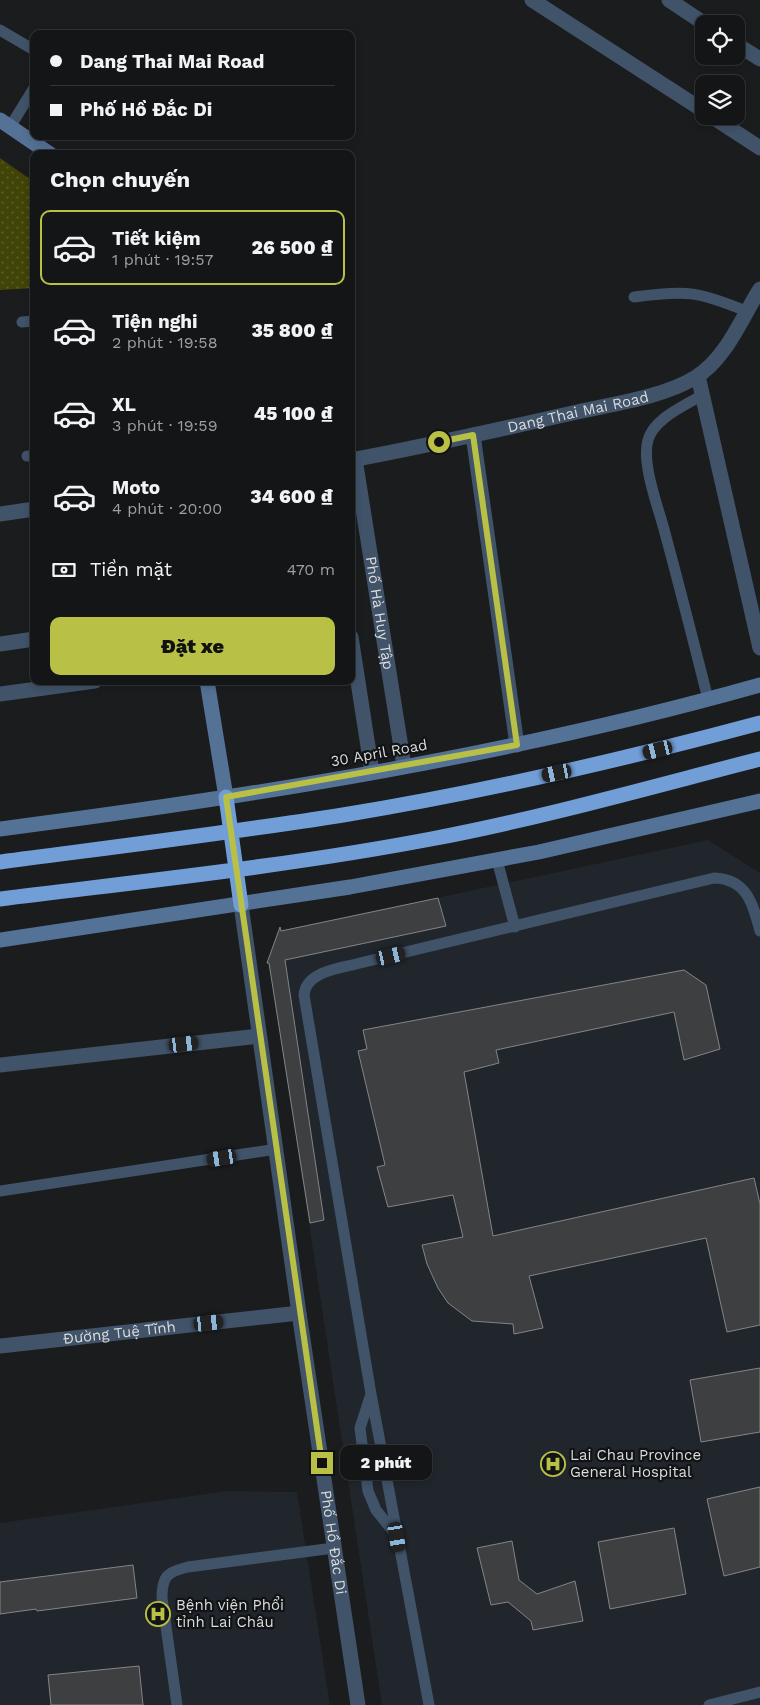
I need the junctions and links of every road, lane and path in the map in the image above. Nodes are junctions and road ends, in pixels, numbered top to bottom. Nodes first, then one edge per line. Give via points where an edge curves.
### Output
1 (532, 0) edge
2 (669, 0) edge
3 (695, 17) edge
4 (0, 30) edge
5 (30, 48) edge
6 (745, 50) edge
7 (760, 59) edge
8 (30, 93) edge
9 (695, 106) edge
10 (5, 123) edge
11 (725, 125) edge
12 (760, 148) edge
13 (44, 150) edge
14 (760, 289) edge
15 (634, 297) dead end
16 (746, 311) junction
17 (698, 376) junction
18 (702, 395) junction
19 (473, 435) junction
20 (355, 459) edge
21 (355, 471) edge
22 (30, 510) edge
23 (0, 514) edge
24 (30, 640) edge
25 (0, 644) edge
26 (760, 648) edge
27 (355, 663) edge
28 (760, 684) edge
29 (66, 685) edge
30 (208, 685) edge
31 (0, 694) edge
32 (708, 699) junction
33 (760, 723) edge
34 (517, 745) junction
35 (760, 759) edge
36 (404, 766) junction
37 (372, 772) junction
38 (226, 797) junction
39 (760, 801) edge
40 (0, 829) edge
41 (231, 831) junction
42 (497, 860) junction
43 (0, 862) edge
44 (237, 869) junction
45 (0, 899) edge
46 (241, 905) junction
47 (515, 927) junction
48 (760, 932) edge
49 (0, 940) edge
50 (259, 1036) junction
51 (0, 1064) edge
52 (277, 1149) junction
53 (0, 1191) edge
54 (299, 1314) junction
55 (0, 1346) edge
56 (371, 1394) junction
57 (397, 1537) junction
58 (334, 1548) junction
59 (760, 1692) edge
60 (177, 1705) edge
61 (358, 1705) edge
62 (429, 1705) edge
63 (709, 1705) edge

1 - 9 street
2 - 3 street
4 - 5 lane
6 - 7 street
8 - 10 lane
10 - 13 street
11 - 12 street
14 - 16 street, Dang Thai Mai Road
15 - 16 lane via 688,291
16 - 17 street, Dang Thai Mai Road via 724,348
17 - 18 street
17 - 19 street, Dang Thai Mai Road via 642,396
18 - 26 street
18 - 32 lane via 654,428 646,449
19 - 20 street, Dang Thai Mai Road
19 - 34 street
21 - 36 street, Phố Hà Huy Tập
22 - 23 street
24 - 25 street
27 - 37 street
28 - 32 street, 30 April Road
29 - 31 street
30 - 38 street
32 - 34 street, 30 April Road
33 - 41 highway via 619,760 504,784 343,815
34 - 36 street, 30 April Road
35 - 44 highway via 432,839
36 - 37 street, 30 April Road
37 - 38 street, 30 April Road
38 - 40 street, 30 April Road
38 - 41 highway
39 - 42 street
41 - 43 highway
41 - 44 highway
42 - 46 street
42 - 47 lane
44 - 45 highway
44 - 46 highway
46 - 49 street
46 - 50 street, Phố Hồ Đắc Di
47 - 48 lane via 714,878 735,882 744,891 751,901
47 - 56 lane via 356,964 321,974 304,986
50 - 51 street
50 - 52 street, Phố Hồ Đắc Di
52 - 53 lane
52 - 54 street, Phố Hồ Đắc Di
54 - 55 street, Đường Tuệ Tĩnh
54 - 58 street, Phố Hồ Đắc Di
56 - 57 lane
56 - 57 lane via 360,1428 368,1491 376,1510
57 - 62 lane
58 - 60 lane via 188,1567 166,1576 162,1598
58 - 61 street, Phố Hồ Đắc Di
59 - 63 lane

